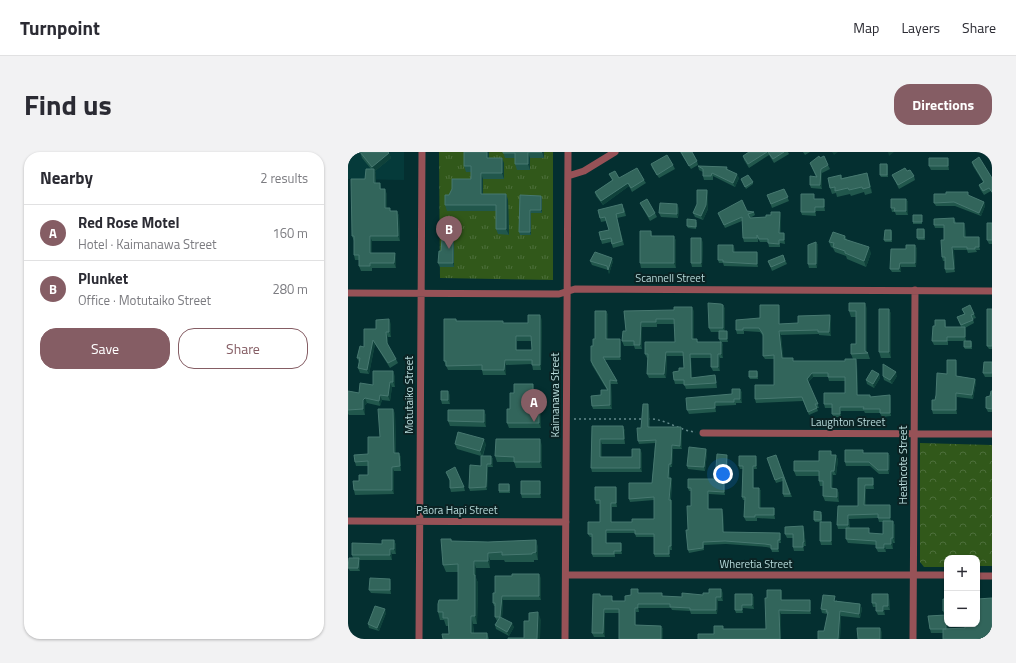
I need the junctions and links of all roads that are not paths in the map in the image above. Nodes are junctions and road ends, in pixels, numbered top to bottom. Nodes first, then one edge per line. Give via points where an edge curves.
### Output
1 (422, 152) edge
2 (568, 152) edge
3 (615, 152) edge
4 (568, 176) junction
5 (915, 290) junction
6 (567, 291) junction
7 (992, 291) edge
8 (348, 293) edge
9 (420, 294) junction
10 (703, 433) road end
11 (914, 434) junction
12 (992, 434) edge
13 (348, 521) edge
14 (420, 521) junction
15 (566, 522) junction
16 (566, 575) junction
17 (913, 576) junction
18 (944, 576) edge
19 (980, 576) edge
20 (992, 576) edge
21 (419, 639) edge
22 (565, 639) edge
23 (913, 639) edge

1 - 9 street, Motutaiko Street
2 - 4 street, Kaimanawa Street
3 - 4 street via 577,175
4 - 6 street, Kaimanawa Street
5 - 6 street, Scannell Street via 575,288
5 - 7 street, Scannell Street
5 - 11 street, Heathcote Street
6 - 9 street, Scannell Street via 559,294
6 - 15 street, Kaimanawa Street
8 - 9 street, Scannell Street
9 - 14 street, Motutaiko Street
10 - 11 street, Laughton Street
11 - 12 street, Laughton Street
11 - 17 street, Heathcote Street
13 - 14 street, Pāora Hapi Street
14 - 15 street, Pāora Hapi Street
14 - 21 street, Motutaiko Street
15 - 16 street, Kaimanawa Street
16 - 17 street, Wheretia Street
16 - 22 street, Kaimanawa Street
17 - 18 street, Wheretia Street
17 - 23 street, Heathcote Street
19 - 20 street

